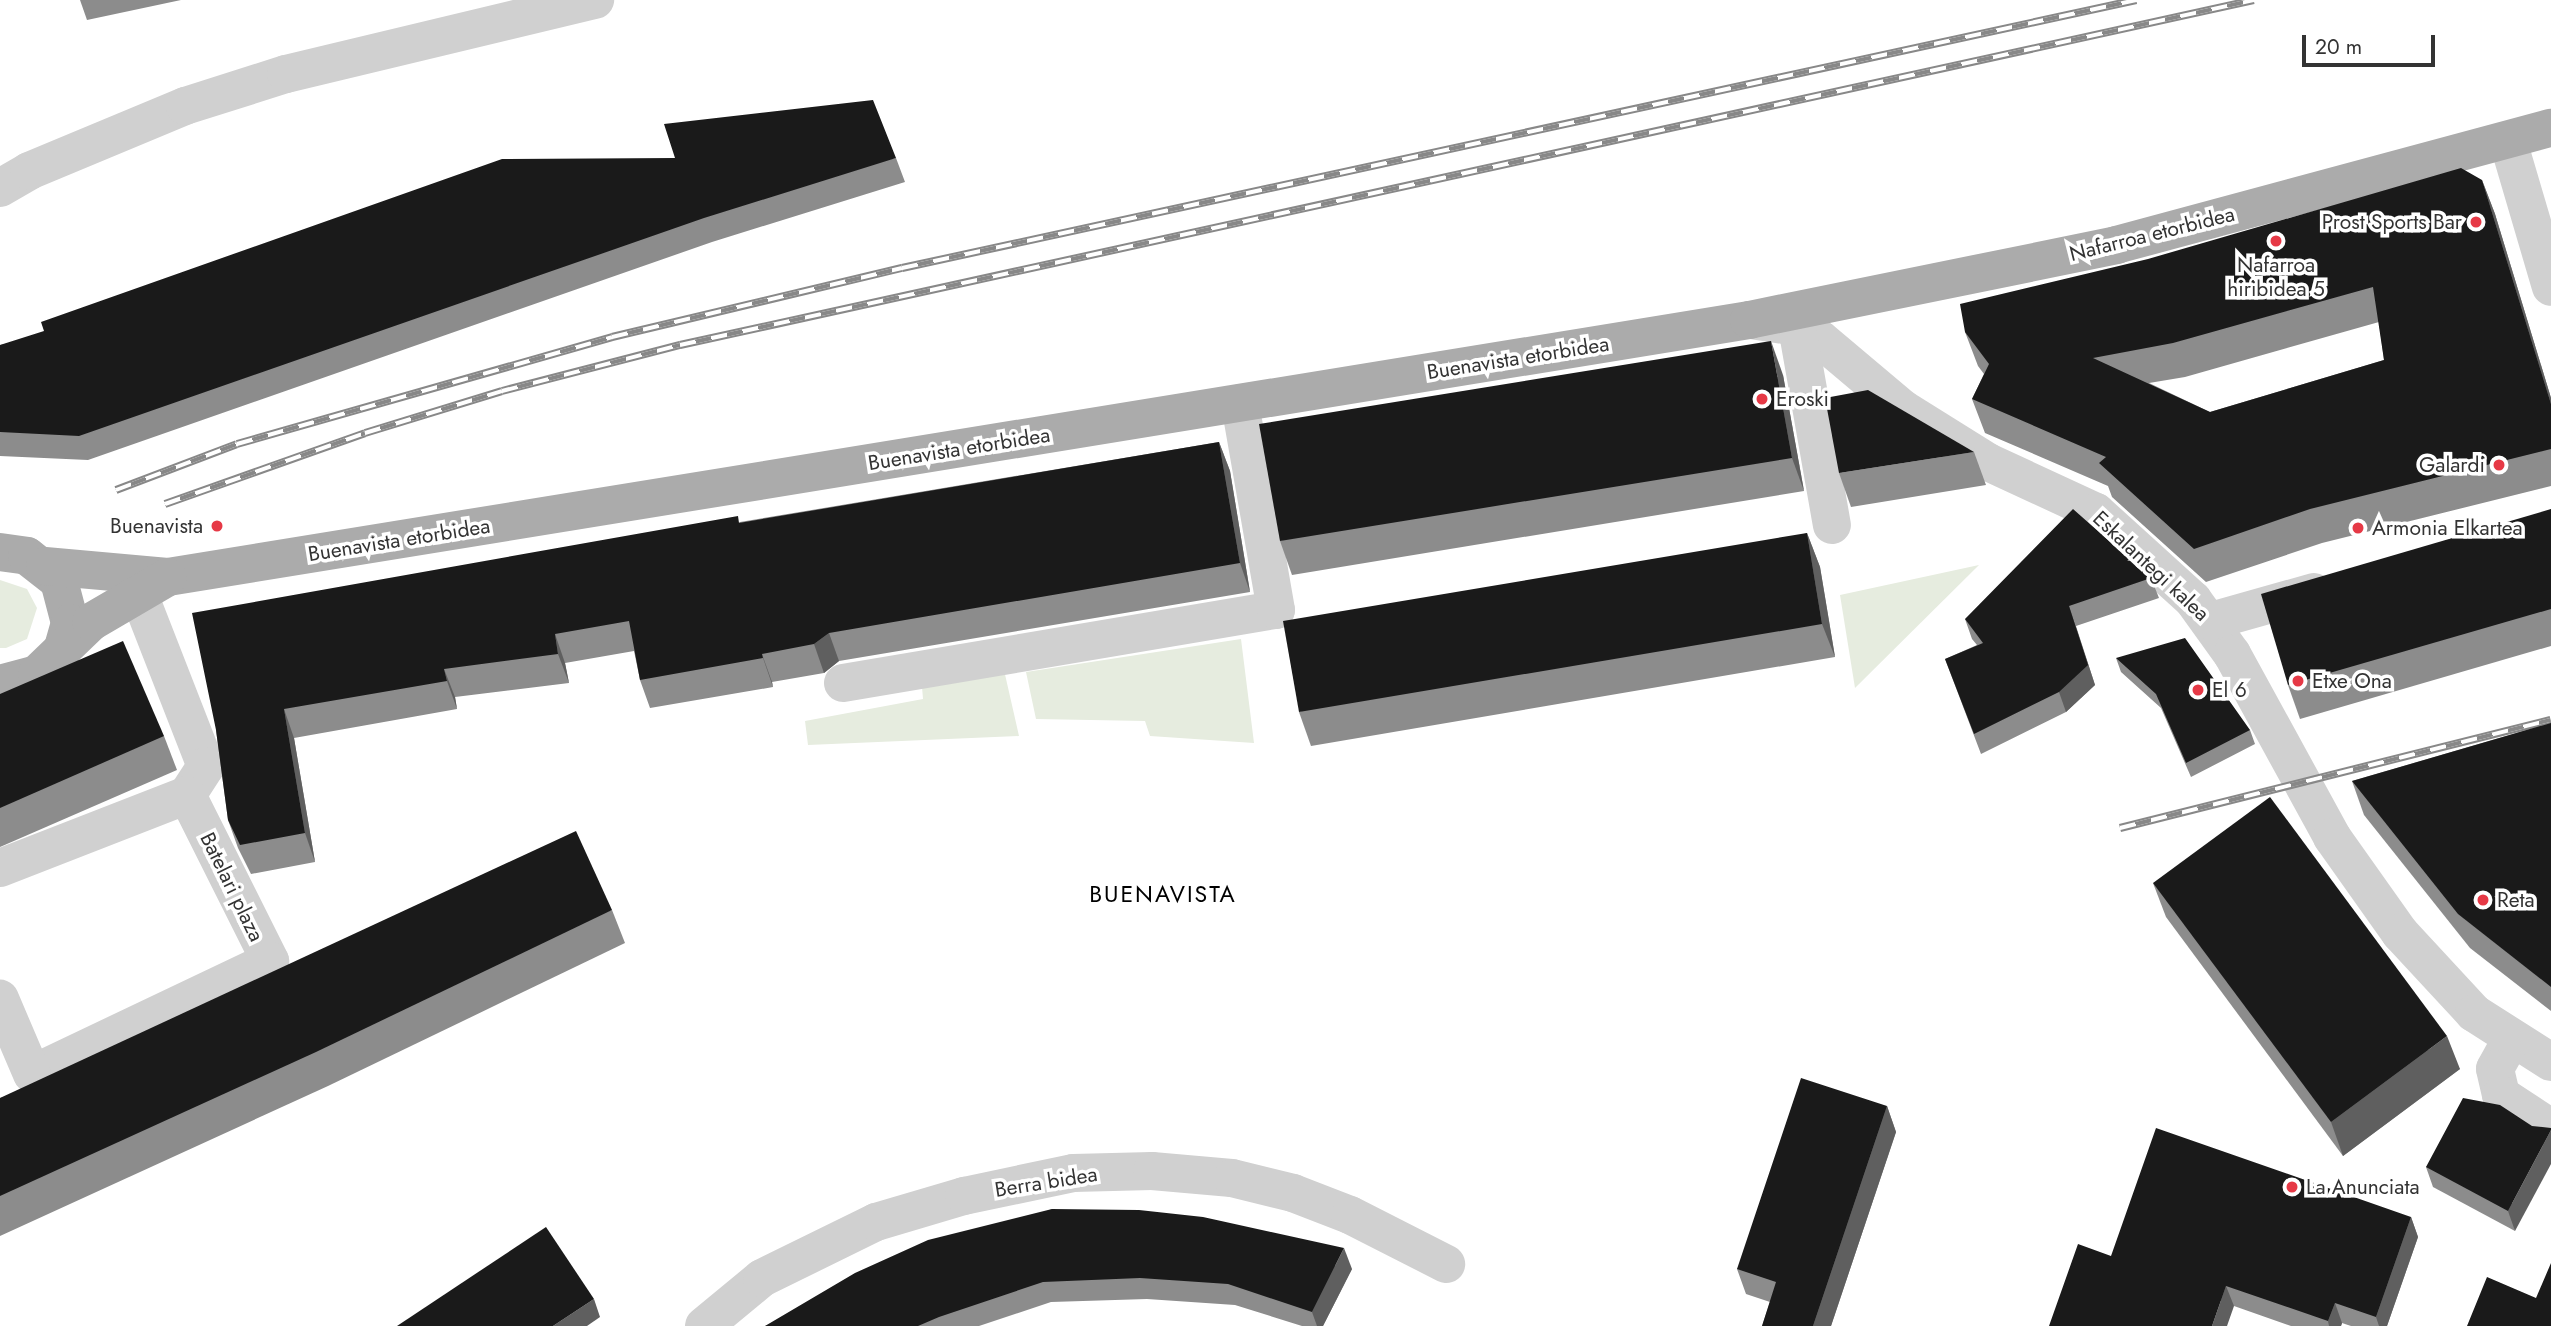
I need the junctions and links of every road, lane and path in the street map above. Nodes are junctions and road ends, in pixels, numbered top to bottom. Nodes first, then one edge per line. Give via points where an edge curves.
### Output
1 (595, 0) edge
2 (2551, 128) edge
3 (2508, 141) junction
4 (0, 188) edge
5 (2551, 287) edge
6 (1749, 320) junction
7 (1797, 327) junction
8 (1240, 403) junction
9 (1832, 525) dead end
10 (0, 552) edge
11 (45, 566) junction
12 (2344, 584) edge
13 (153, 585) junction
14 (2211, 621) junction
15 (64, 644) junction
16 (843, 683) dead end
17 (0, 684) edge
18 (187, 795) junction
19 (0, 868) edge
20 (0, 999) edge
21 (2512, 1038) junction
22 (2551, 1062) edge
23 (2551, 1128) edge
24 (1446, 1264) dead end
25 (705, 1326) edge

1 - 4 street via 286,74 185,106 29,171
2 - 3 main road, Nafarroa etorbidea
3 - 5 street
3 - 6 main road, Nafarroa etorbidea via 2116,245
6 - 7 street, Eskalantegi kalea
6 - 8 main road, Buenavista etorbidea
7 - 9 street
7 - 14 street, Eskalantegi kalea via 1820,339 1903,409 1988,462 2096,512
8 - 13 main road, Buenavista etorbidea
8 - 16 street via 1276,610
10 - 11 main road, Buenavista etorbidea via 27,556
11 - 13 main road, Buenavista etorbidea
11 - 15 main road via 68,601
12 - 14 street
13 - 15 main road, Buenavista etorbidea
13 - 18 street via 206,766
14 - 21 street, Eskalantegi kalea via 2332,837 2400,933 2474,1013
15 - 17 main road, Buenavista etorbidea via 37,674
18 - 19 street
18 - 20 street, Batelari plaza via 270,961 32,1074
21 - 22 street, Eskalantegi kalea
21 - 23 street via 2495,1069 2501,1095
24 - 25 street, Berra bidea via 1350,1215 1232,1178 1152,1171 1073,1173 964,1196 876,1222 762,1278

